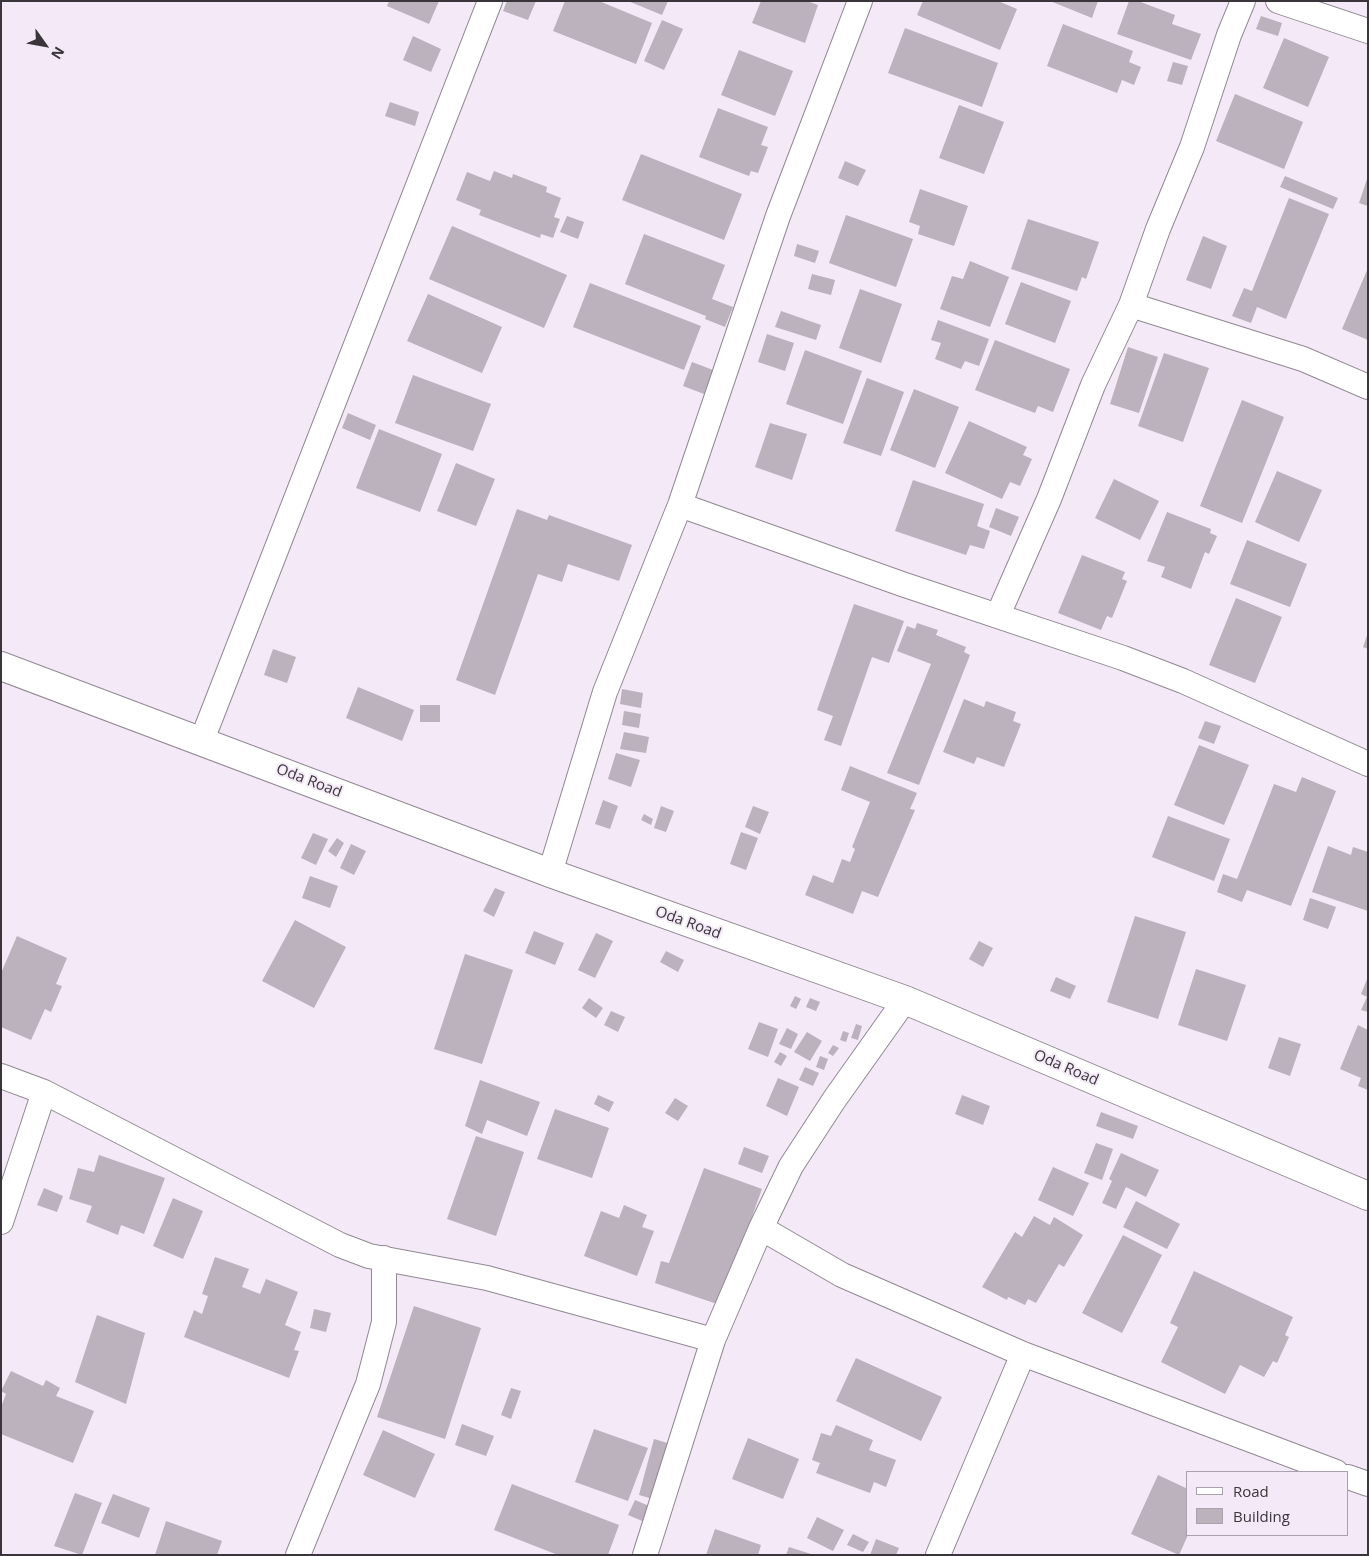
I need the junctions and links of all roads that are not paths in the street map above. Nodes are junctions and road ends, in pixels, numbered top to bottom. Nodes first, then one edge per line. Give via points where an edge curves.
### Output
1 (490, 1) edge
2 (860, 1) edge
3 (1243, 1) edge
4 (1278, 1) edge
5 (1368, 31) edge
6 (1132, 304) junction
7 (1368, 387) edge
8 (680, 505) junction
9 (998, 615) junction
10 (1, 666) edge
11 (202, 740) junction
12 (1368, 764) edge
13 (550, 873) junction
14 (905, 1000) junction
15 (1, 1076) edge
16 (44, 1092) junction
17 (1368, 1196) edge
18 (1, 1222) edge
19 (761, 1228) junction
20 (384, 1258) junction
21 (713, 1340) junction
22 (1023, 1354) junction
23 (1333, 1471) edge
24 (1349, 1476) edge
25 (1368, 1484) edge
26 (298, 1555) edge
27 (645, 1555) edge
28 (938, 1555) edge

1 - 11 street
2 - 8 street via 778,216
3 - 6 street
4 - 5 street
6 - 7 street via 1303,360
6 - 9 street via 1092,385 1050,499
8 - 9 street
8 - 13 street via 605,692
9 - 12 street via 1183,681
10 - 11 street, Oda Road
11 - 13 street, Oda Road
13 - 14 street, Oda Road
14 - 17 street, Oda Road
14 - 19 street via 792,1166
15 - 16 street
16 - 18 street
16 - 20 street via 340,1245
19 - 21 street
19 - 22 street via 842,1275
20 - 21 street via 487,1278
20 - 26 street via 384,1322 368,1384
21 - 27 street
22 - 23 street
22 - 28 street
24 - 25 street

